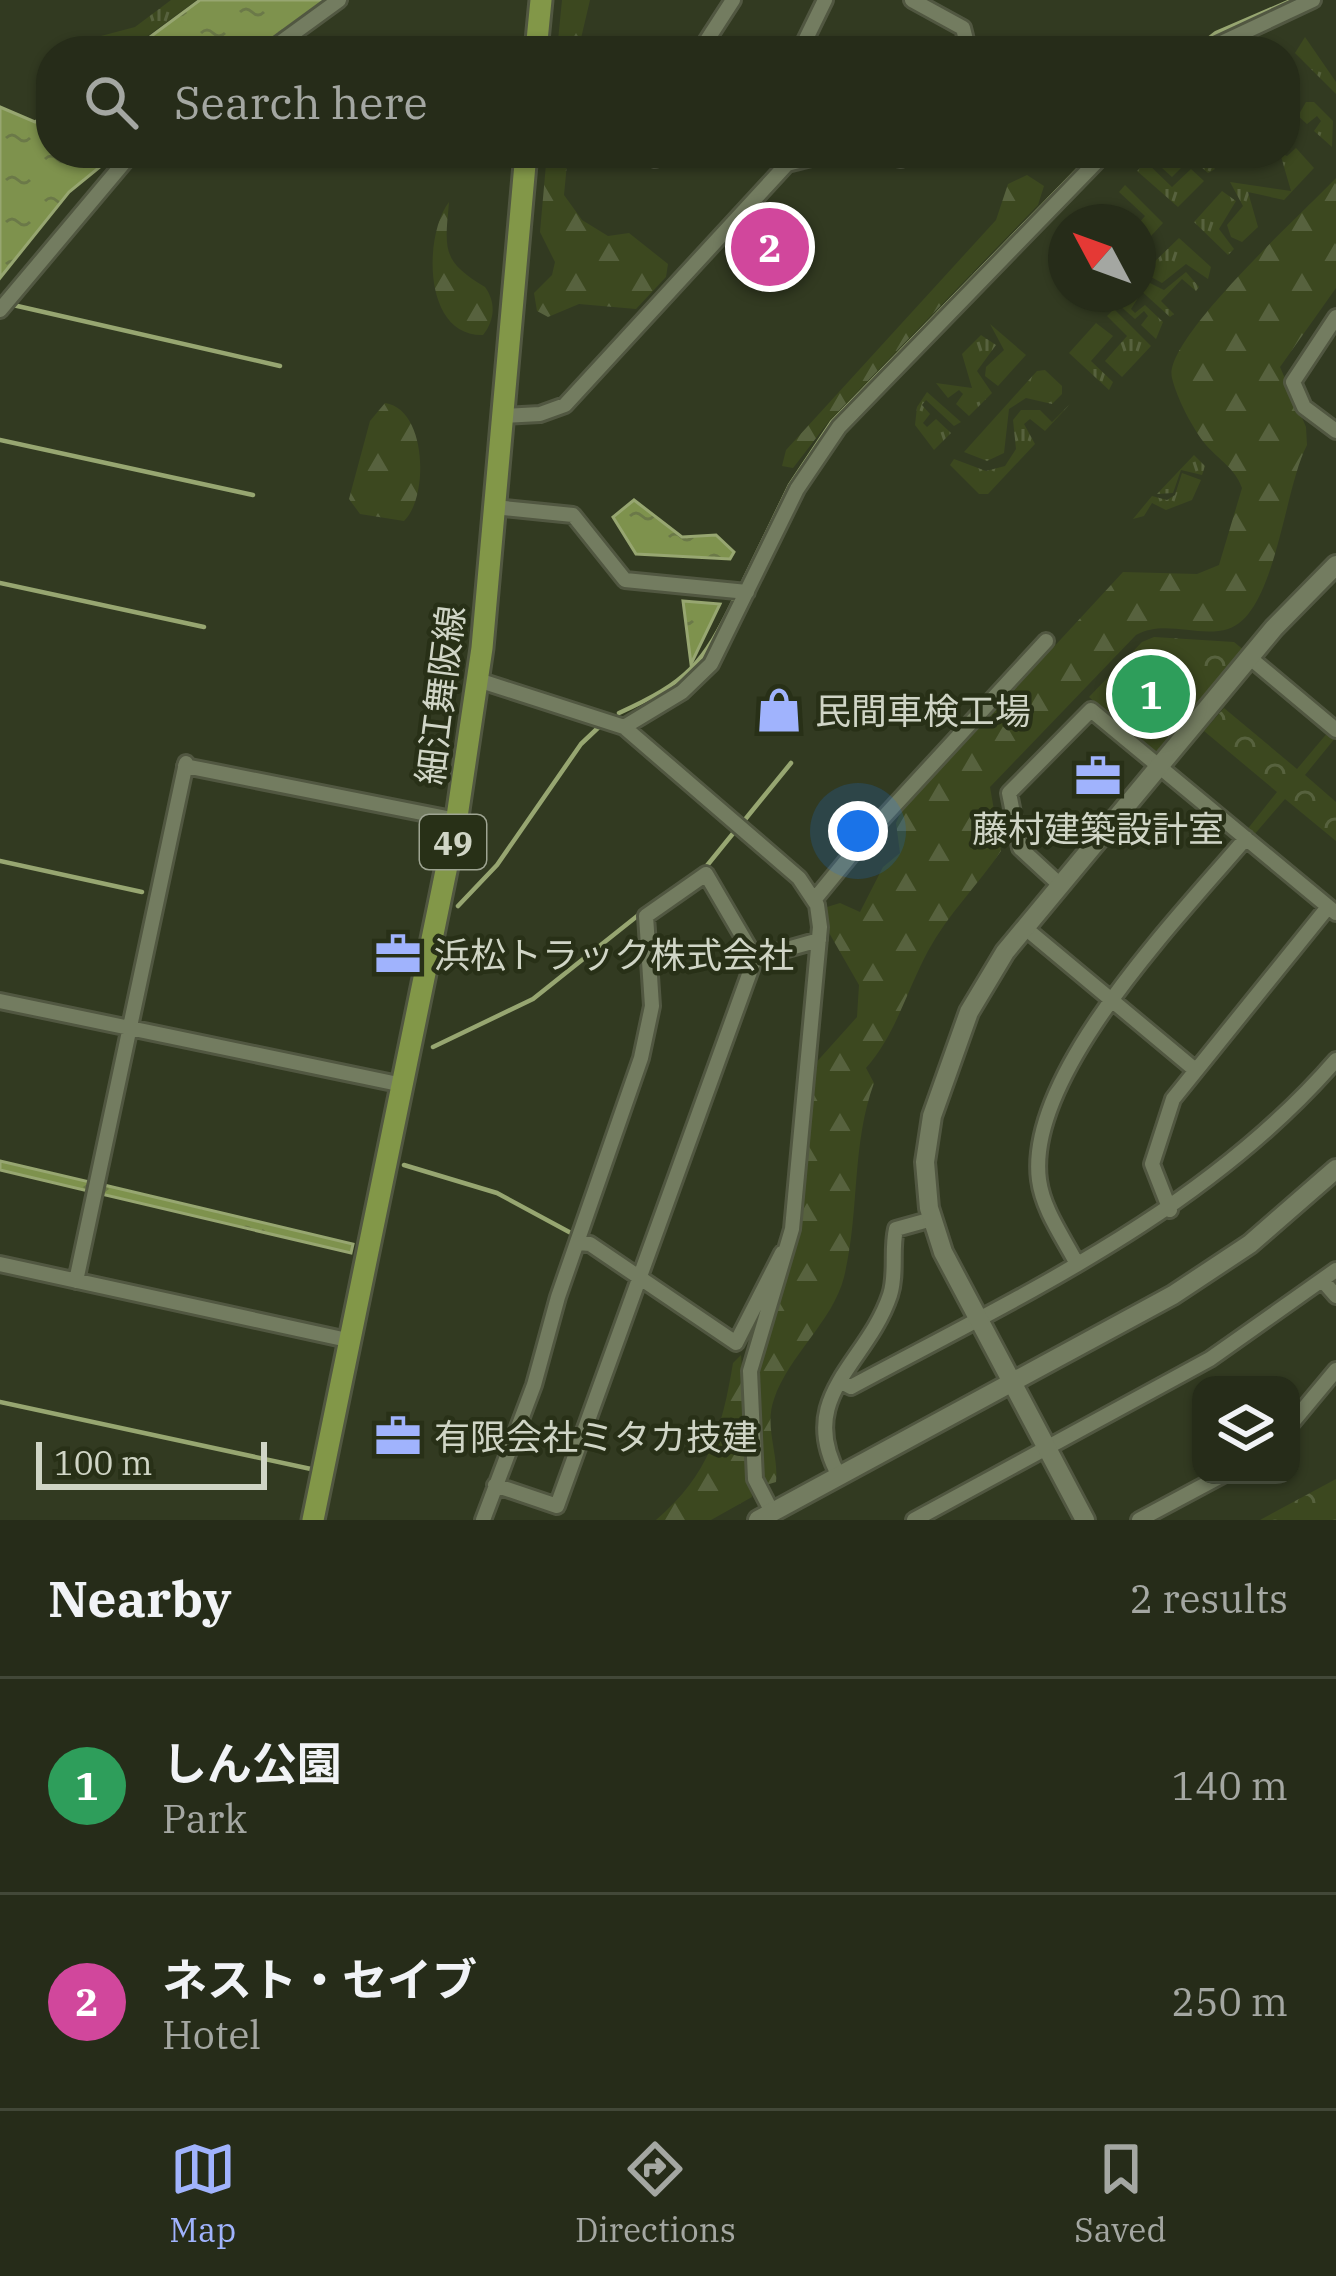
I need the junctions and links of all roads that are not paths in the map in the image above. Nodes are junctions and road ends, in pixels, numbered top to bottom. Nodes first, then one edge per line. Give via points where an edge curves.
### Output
1 (339, 0) edge
2 (541, 0) edge
3 (825, 0) edge
4 (911, 0) edge
5 (1313, 0) edge
6 (728, 2) edge
7 (290, 36) edge
8 (537, 36) edge
9 (709, 36) edge
10 (807, 36) edge
11 (966, 36) edge
12 (1236, 36) edge
13 (119, 168) edge
14 (525, 168) edge
15 (783, 168) edge
16 (1091, 168) edge
17 (0, 310) edge
18 (1336, 317) edge
19 (502, 416) junction
20 (1336, 432) edge
21 (494, 507) junction
22 (1336, 565) edge
23 (747, 592) junction
24 (1046, 641) dead end
25 (1250, 657) junction
26 (478, 680) junction
27 (624, 727) junction
28 (1336, 730) edge
29 (1159, 765) junction
30 (457, 820) junction
31 (1246, 838) junction
32 (1060, 884) junction
33 (814, 900) junction
34 (1332, 910) edge
35 (1024, 927) junction
36 (819, 940) junction
37 (755, 958) junction
38 (1111, 999) junction
39 (0, 1001) edge
40 (130, 1028) junction
41 (1336, 1060) edge
42 (1193, 1068) junction
43 (404, 1085) junction
44 (1336, 1169) edge
45 (1170, 1210) junction
46 (932, 1219) junction
47 (579, 1243) junction
48 (787, 1255) junction
49 (0, 1264) edge
50 (1077, 1264) junction
51 (1330, 1276) edge
52 (640, 1278) junction
53 (76, 1281) junction
54 (1336, 1296) edge
55 (977, 1318) junction
56 (352, 1341) junction
57 (1336, 1370) edge
58 (840, 1381) junction
59 (1011, 1383) junction
60 (1300, 1413) edge
61 (1046, 1449) junction
62 (839, 1476) junction
63 (1205, 1484) edge
64 (495, 1485) junction
65 (780, 1514) edge
66 (313, 1520) edge
67 (483, 1520) edge
68 (914, 1520) edge
69 (1084, 1520) edge
70 (1139, 1520) edge

1 - 7 street
2 - 8 main road
3 - 10 street
4 - 11 street
5 - 12 street
6 - 9 street
13 - 17 street
14 - 19 main road, 細江舞阪線 / 49
15 - 19 street via 565,405
16 - 23 street via 828,440
18 - 20 street via 1293,382 1304,407
19 - 21 main road, 細江舞阪線 / 49
21 - 23 street via 572,515 626,580
21 - 26 main road, 細江舞阪線 / 49
22 - 25 street
23 - 27 street via 702,674
24 - 33 street
25 - 28 street
25 - 29 street
26 - 27 street
26 - 30 main road, 細江舞阪線 / 49
27 - 33 street via 799,878
29 - 31 street
29 - 32 street
29 - 32 street via 1090,710 1013,787 1020,848
30 - 40 street via 185,765
30 - 43 main road, 細江舞阪線 / 49
31 - 34 street
31 - 38 street
32 - 35 street
33 - 36 street
34 - 42 street
35 - 38 street
35 - 46 street via 969,1012 932,1116 925,1162
36 - 37 street
36 - 48 street
37 - 47 street via 706,874 646,916 652,1006
37 - 52 street
38 - 42 street
38 - 50 street via 1074,1056 1039,1157 1042,1194
39 - 40 street
40 - 43 street
40 - 53 street
41 - 45 street via 1270,1130
42 - 45 street via 1154,1152 1154,1175
43 - 56 main road, 細江舞阪線 / 49
44 - 59 street via 1212,1270
45 - 50 street
46 - 55 street
46 - 58 street via 896,1228 888,1300
47 - 52 street
47 - 64 street
48 - 52 street via 780,1253 736,1343
48 - 65 street via 750,1371 754,1479
49 - 53 street
50 - 55 street
51 - 54 street
51 - 61 street via 1230,1348
52 - 64 street via 557,1506
53 - 56 street
55 - 58 street via 851,1387
55 - 59 street
56 - 66 main road, 細江舞阪線 / 49
57 - 60 street
58 - 62 street via 823,1425
59 - 61 street
59 - 62 street
61 - 68 street
61 - 69 street
62 - 65 street
63 - 70 street
64 - 67 street

